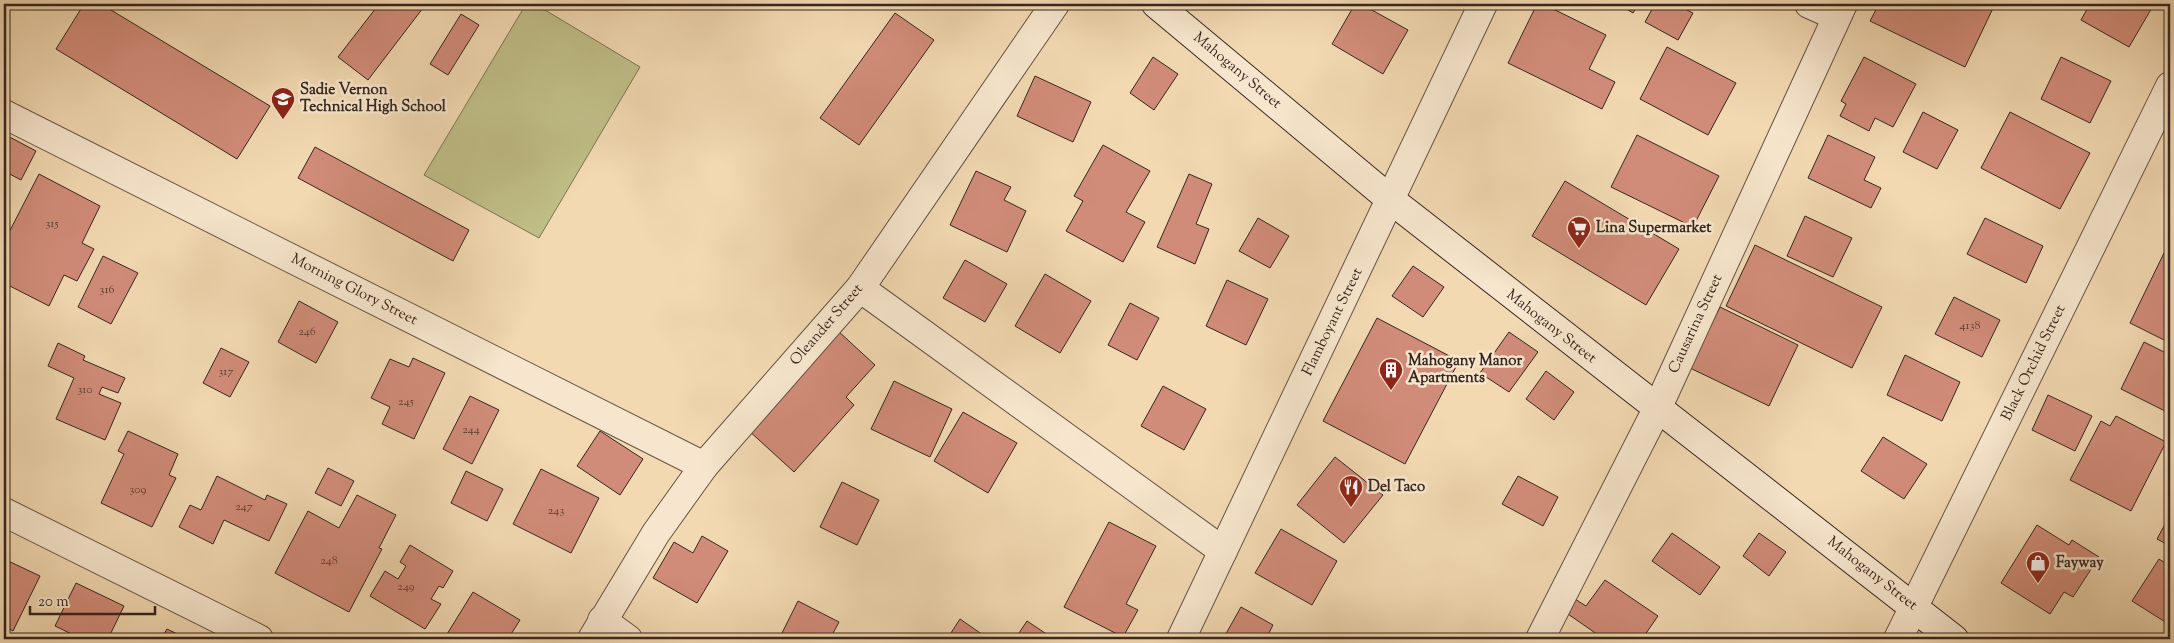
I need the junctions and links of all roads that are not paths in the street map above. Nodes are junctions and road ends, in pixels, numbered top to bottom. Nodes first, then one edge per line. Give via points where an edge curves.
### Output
1 (1055, 4) edge
2 (1156, 4) edge
3 (1483, 4) edge
4 (1809, 4) edge
5 (1839, 10) edge
6 (2170, 86) edge
7 (4, 114) edge
8 (1391, 200) junction
9 (860, 288) junction
10 (1657, 409) junction
11 (704, 466) junction
12 (4, 512) edge
13 (1223, 551) junction
14 (1914, 607) junction
15 (597, 630) edge
16 (259, 639) edge
17 (628, 639) edge
18 (1181, 639) edge
19 (1540, 639) edge
20 (1898, 639) edge
21 (1954, 639) edge

1 - 9 street, Oleander Street
2 - 8 street, Mahogany Street
3 - 8 street, Flamboyant Street
4 - 5 street
5 - 10 street, Causarina Street
6 - 14 street, Black Orchid Street
7 - 11 street, Morning Glory Street
8 - 10 street, Mahogany Street
8 - 13 street, Flamboyant Street
9 - 11 street, Oleander Street
9 - 13 street
10 - 14 street, Mahogany Street
10 - 19 street, Causarina Street
11 - 15 street, Oleander Street via 656,533
12 - 16 street
13 - 18 street, Flamboyant Street
14 - 20 street, Black Orchid Street
14 - 21 street, Mahogany Street
15 - 17 street

